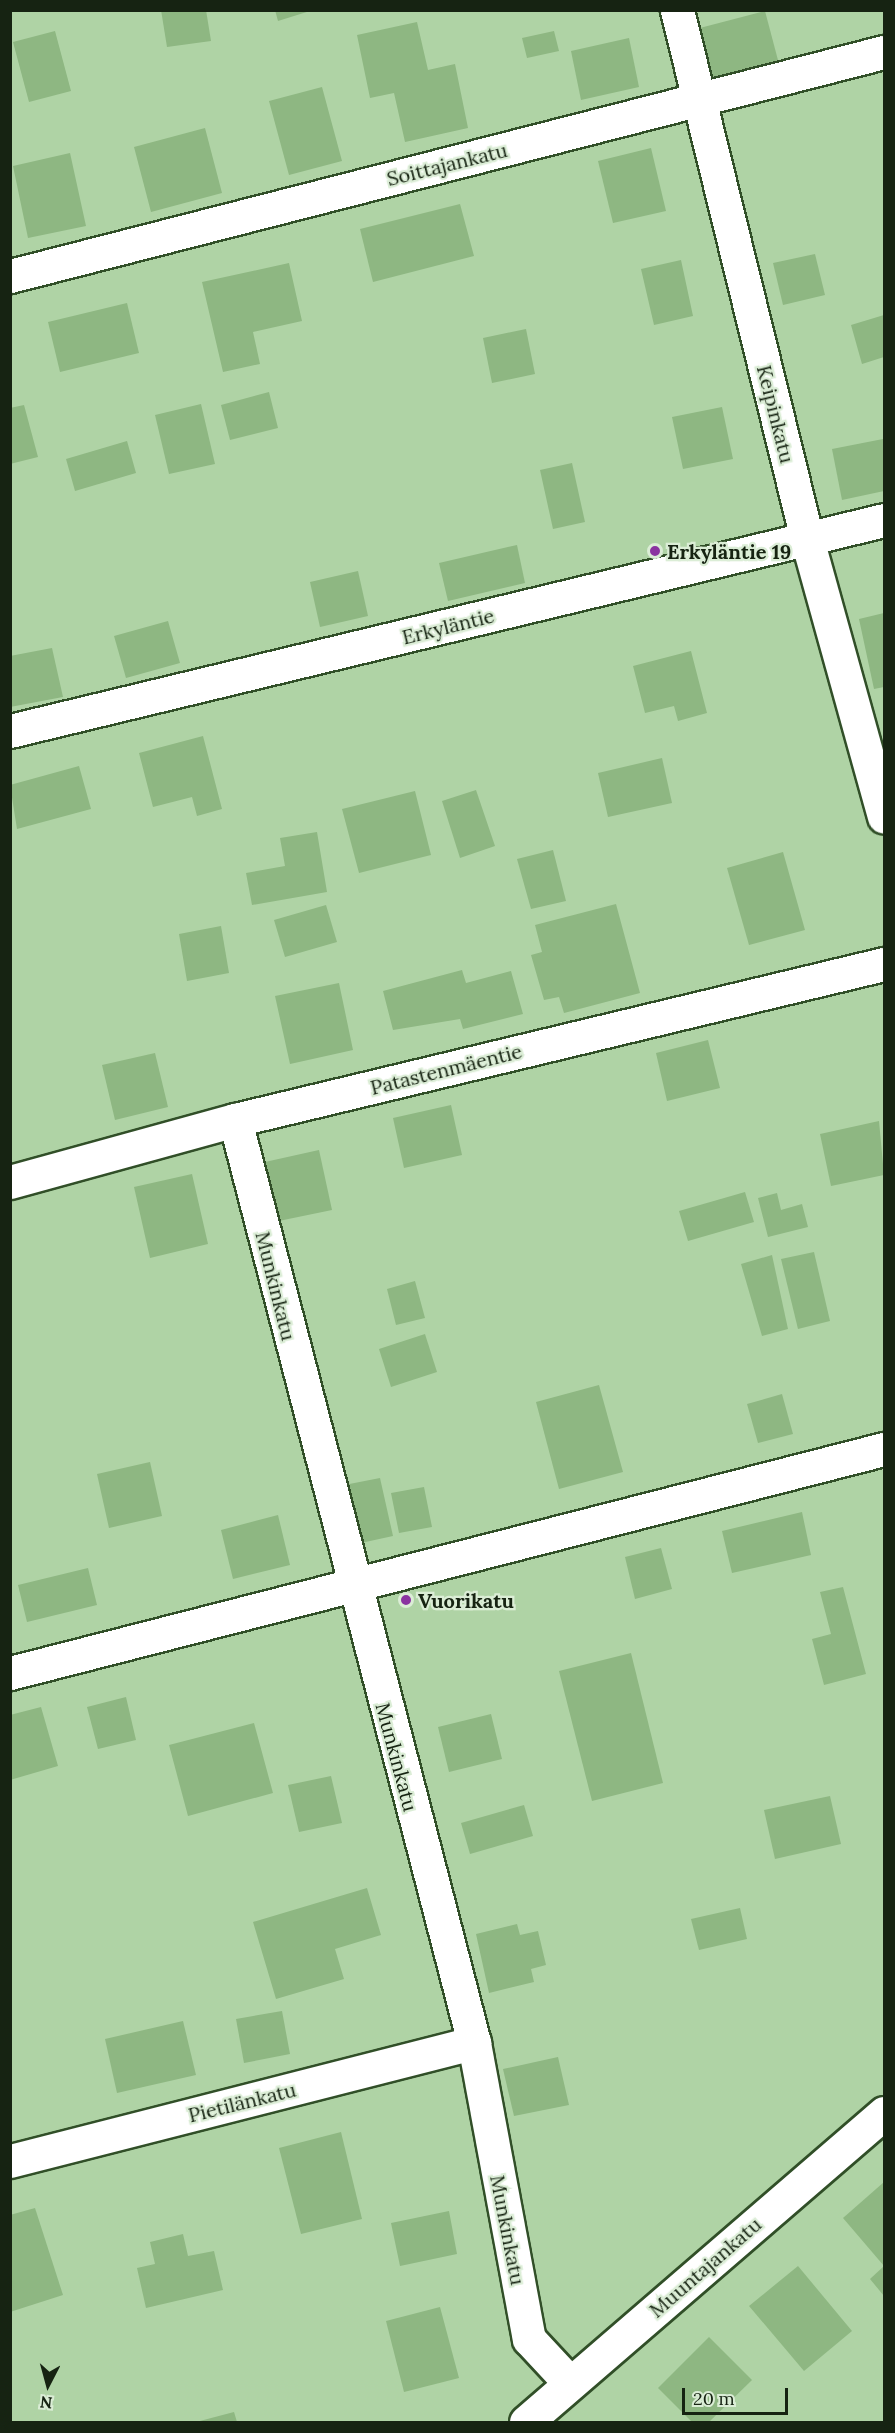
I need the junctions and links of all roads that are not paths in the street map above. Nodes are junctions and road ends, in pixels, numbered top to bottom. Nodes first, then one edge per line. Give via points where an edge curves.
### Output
1 (678, 10) edge
2 (885, 52) edge
3 (701, 99) junction
4 (10, 276) edge
5 (885, 520) edge
6 (807, 539) junction
7 (10, 731) edge
8 (885, 816) edge
9 (885, 964) edge
10 (235, 1120) junction
11 (10, 1182) edge
12 (885, 1449) edge
13 (351, 1585) junction
14 (10, 1672) edge
15 (474, 2043) junction
16 (885, 2113) edge
17 (10, 2162) edge
18 (570, 2383) junction
19 (526, 2422) edge

1 - 3 street, Keipinkatu
2 - 3 street, Soittajankatu
3 - 4 street, Soittajankatu
3 - 6 street, Keipinkatu
5 - 6 street, Erkyläntie
6 - 7 street, Erkyläntie
6 - 8 street, Keipinkatu
9 - 10 street, Patastenmäentie
10 - 11 street, Patastenmäentie
10 - 13 street, Munkinkatu
12 - 13 street
13 - 14 street
13 - 15 street, Munkinkatu
15 - 17 street, Pietilänkatu
15 - 18 street, Munkinkatu via 529,2339
16 - 18 street, Muuntajankatu
18 - 19 street, Muuntajankatu

